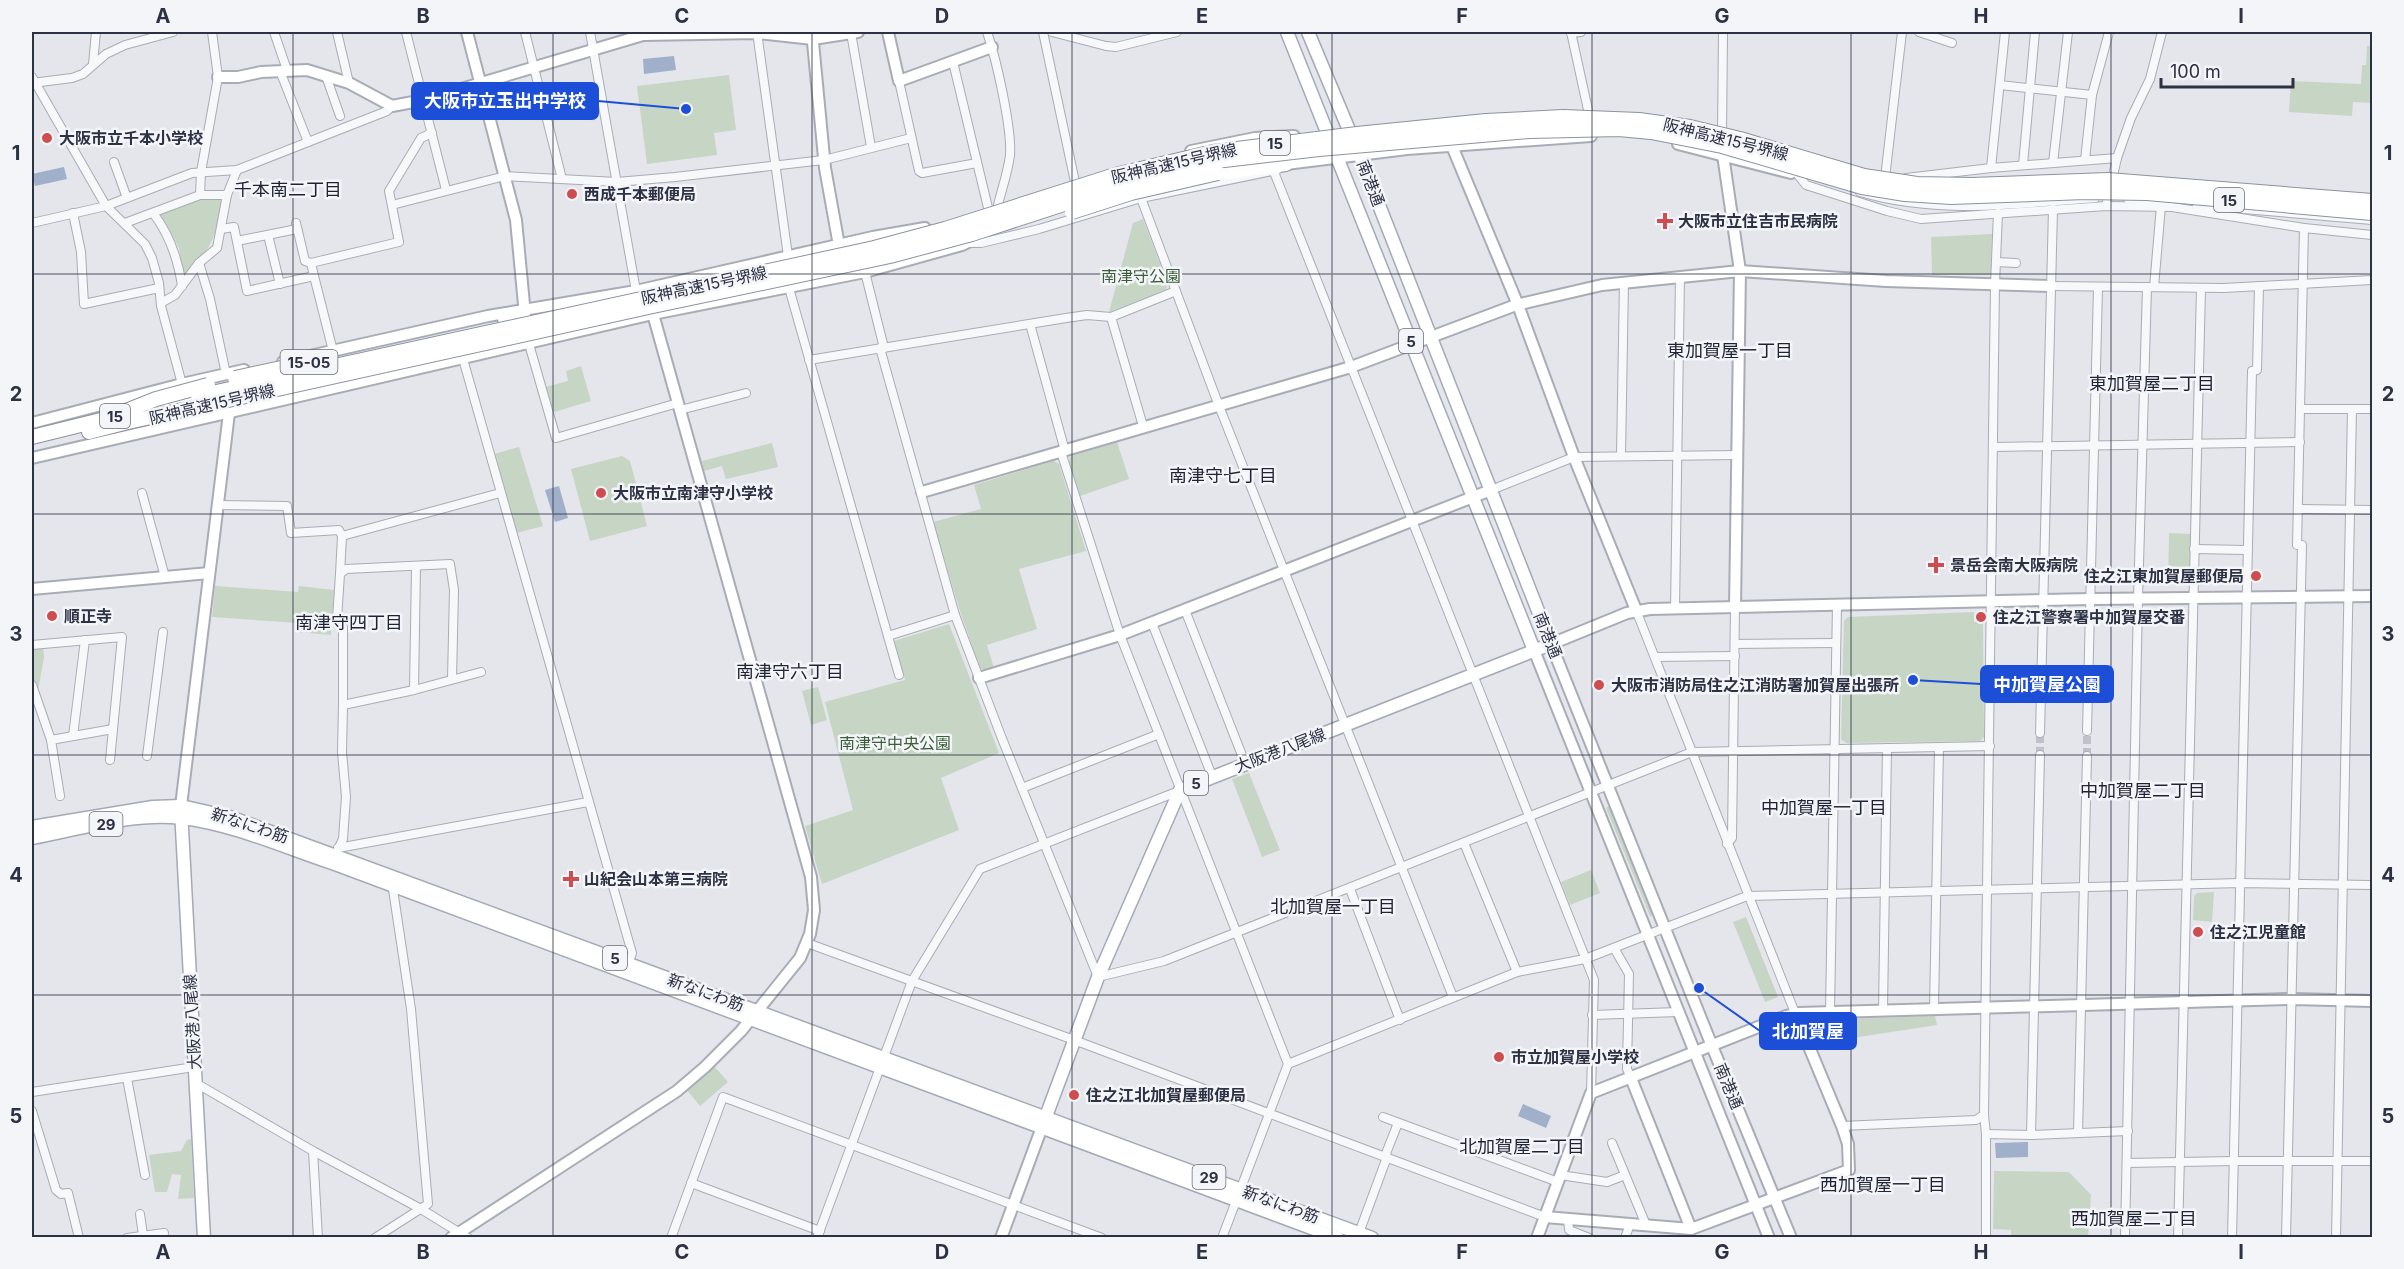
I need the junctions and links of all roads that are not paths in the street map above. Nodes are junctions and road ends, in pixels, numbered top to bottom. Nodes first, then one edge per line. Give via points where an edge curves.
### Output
1 (96, 32) edge
2 (173, 32) edge
3 (212, 32) edge
4 (274, 32) edge
5 (337, 32) edge
6 (406, 32) edge
7 (467, 32) edge
8 (525, 32) edge
9 (590, 32) edge
10 (758, 32) edge
11 (855, 32) edge
12 (888, 32) edge
13 (987, 32) edge
14 (1043, 32) edge
15 (1052, 32) edge
16 (1177, 32) edge
17 (1287, 32) edge
18 (1308, 32) edge
19 (1571, 32) edge
20 (1581, 32) edge
21 (1723, 32) edge
22 (1902, 32) edge
23 (1919, 32) edge
24 (2005, 32) edge
25 (2035, 32) edge
26 (2068, 32) edge
27 (2109, 32) edge
28 (2162, 32) edge
29 (643, 33) edge
30 (1070, 33) edge
31 (812, 35) edge
32 (1952, 43) dead end
33 (992, 47) junction
34 (595, 50) junction
35 (953, 62) junction
36 (93, 64) junction
37 (534, 68) junction
38 (284, 70) junction
39 (326, 76) junction
40 (218, 77) junction
41 (32, 81) edge
42 (899, 81) junction
43 (349, 83) junction
44 (480, 83) junction
45 (2000, 86) junction
46 (2030, 88) junction
47 (2061, 92) junction
48 (2092, 95) junction
49 (424, 100) junction
50 (392, 106) junction
51 (1590, 115) junction
52 (340, 116) dead end
53 (1350, 132) junction
54 (1722, 132) junction
55 (432, 133) junction
56 (1328, 133) junction
57 (1593, 135) junction
58 (910, 138) junction
59 (308, 142) junction
60 (1452, 146) junction
61 (871, 147) junction
62 (1359, 154) junction
63 (1723, 155) junction
64 (1339, 158) junction
65 (2117, 158) junction
66 (824, 160) junction
67 (2085, 160) junction
68 (114, 162) dead end
69 (2053, 163) junction
70 (976, 164) junction
71 (1286, 164) junction
72 (774, 165) junction
73 (2022, 165) junction
74 (1991, 168) junction
75 (237, 170) junction
76 (201, 172) junction
77 (1274, 172) junction
78 (1798, 175) junction
79 (2112, 176) junction
80 (506, 177) junction
81 (1890, 178) junction
82 (562, 179) junction
83 (617, 182) junction
84 (1076, 182) junction
85 (446, 190) junction
86 (200, 195) junction
87 (227, 195) junction
88 (2108, 197) junction
89 (128, 198) junction
90 (1141, 198) junction
91 (2373, 200) edge
92 (392, 205) junction
93 (106, 206) junction
94 (2106, 206) junction
95 (2161, 206) junction
96 (2053, 209) junction
97 (993, 210) junction
98 (73, 213) junction
99 (153, 213) junction
100 (1998, 213) junction
101 (2373, 213) edge
102 (2373, 220) edge
103 (32, 223) edge
104 (126, 223) junction
105 (2304, 228) junction
106 (221, 229) junction
107 (268, 235) junction
108 (2373, 236) edge
109 (237, 241) junction
110 (970, 243) junction
111 (839, 246) junction
112 (788, 256) junction
113 (890, 256) junction
114 (1996, 262) junction
115 (199, 263) junction
116 (311, 263) junction
117 (2016, 263) dead end
118 (1740, 271) junction
119 (865, 273) junction
120 (314, 276) junction
121 (844, 277) junction
122 (1680, 277) junction
123 (2373, 280) edge
124 (1624, 282) junction
125 (2304, 282) junction
126 (280, 284) junction
127 (1995, 284) junction
128 (182, 286) junction
129 (2051, 286) junction
130 (2259, 286) junction
131 (2098, 287) junction
132 (2150, 287) junction
133 (159, 288) junction
134 (789, 288) junction
135 (2201, 288) junction
136 (636, 291) junction
137 (1176, 291) junction
138 (161, 303) junction
139 (1518, 305) junction
140 (524, 310) junction
141 (653, 314) junction
142 (1111, 317) junction
143 (1030, 324) junction
144 (1431, 336) junction
145 (529, 344) junction
146 (1412, 344) junction
147 (882, 348) junction
148 (333, 351) junction
149 (463, 359) junction
150 (809, 360) junction
151 (1351, 367) junction
152 (226, 374) junction
153 (182, 384) junction
154 (746, 393) dead end
155 (1219, 406) junction
156 (679, 407) junction
157 (2300, 409) junction
158 (2352, 409) junction
159 (2373, 409) edge
160 (231, 410) junction
161 (116, 416) junction
162 (32, 423) edge
163 (1143, 426) junction
164 (32, 437) edge
165 (2300, 441) junction
166 (2250, 442) junction
167 (2142, 444) junction
168 (2197, 444) junction
169 (2094, 445) junction
170 (32, 446) edge
171 (2047, 446) junction
172 (1994, 447) junction
173 (1063, 452) junction
174 (1738, 455) junction
175 (1621, 456) junction
176 (1677, 456) junction
177 (1574, 457) junction
178 (32, 458) edge
179 (1491, 490) junction
180 (922, 492) junction
181 (500, 493) junction
182 (142, 494) dead end
183 (1473, 497) junction
184 (217, 505) junction
185 (2298, 509) junction
186 (2350, 510) junction
187 (2373, 510) edge
188 (1412, 521) junction
189 (342, 536) junction
190 (2194, 549) junction
191 (2247, 550) junction
192 (416, 567) junction
193 (1284, 570) junction
194 (209, 573) junction
195 (340, 574) junction
196 (165, 577) junction
197 (32, 589) edge
198 (2301, 595) junction
199 (2246, 596) junction
200 (2349, 596) junction
201 (2373, 596) edge
202 (2193, 597) junction
203 (2091, 599) junction
204 (2138, 599) junction
205 (2043, 600) junction
206 (1990, 601) junction
207 (1837, 604) junction
208 (1735, 608) junction
209 (1675, 609) junction
210 (1185, 610) junction
211 (1636, 610) junction
212 (955, 615) junction
213 (1152, 623) junction
214 (163, 632) dead end
215 (1120, 635) junction
216 (888, 636) junction
217 (85, 640) junction
218 (1836, 643) junction
219 (1551, 644) junction
220 (1735, 644) junction
221 (32, 645) edge
222 (1534, 650) junction
223 (1735, 656) junction
224 (1655, 657) junction
225 (481, 672) dead end
226 (1473, 674) junction
227 (899, 675) dead end
228 (979, 678) junction
229 (452, 679) junction
230 (32, 685) edge
231 (414, 690) junction
232 (343, 705) junction
233 (1345, 724) junction
234 (113, 729) junction
235 (2087, 732) tunnel mouth
236 (2040, 733) tunnel mouth
237 (1159, 734) junction
238 (73, 736) junction
239 (51, 740) junction
240 (1990, 746) junction
241 (1939, 747) junction
242 (1887, 748) junction
243 (1835, 749) junction
244 (1733, 751) junction
245 (1692, 752) junction
246 (2040, 755) tunnel mouth
247 (147, 756) dead end
248 (2087, 756) tunnel mouth
249 (110, 760) dead end
250 (1245, 763) junction
251 (1212, 776) junction
252 (1608, 784) junction
253 (1022, 788) junction
254 (1180, 790) junction
255 (1590, 792) junction
256 (60, 796) dead end
257 (588, 802) junction
258 (181, 812) junction
259 (1528, 816) junction
260 (32, 827) edge
261 (32, 838) edge
262 (1044, 843) junction
263 (1464, 843) junction
264 (1727, 844) junction
265 (335, 855) junction
266 (1401, 867) junction
267 (393, 881) junction
268 (2240, 883) junction
269 (2293, 883) junction
270 (2344, 883) junction
271 (2187, 885) junction
272 (2373, 885) edge
273 (2133, 886) junction
274 (2084, 887) junction
275 (2036, 888) junction
276 (1350, 889) junction
277 (1987, 889) junction
278 (1937, 891) junction
279 (1886, 892) junction
280 (1831, 893) junction
281 (1747, 896) junction
282 (1665, 927) junction
283 (1237, 933) junction
284 (1646, 935) junction
285 (807, 943) junction
286 (1614, 948) junction
287 (1585, 959) junction
288 (627, 968) junction
289 (1517, 972) junction
290 (1098, 977) junction
291 (912, 981) junction
292 (1453, 997) junction
293 (2292, 999) junction
294 (2237, 1001) junction
295 (2341, 1001) junction
296 (2373, 1001) edge
297 (2184, 1003) junction
298 (2129, 1004) junction
299 (2081, 1005) junction
300 (2034, 1006) junction
301 (1986, 1008) junction
302 (1934, 1009) junction
303 (1883, 1011) junction
304 (1678, 1012) junction
305 (1830, 1012) junction
306 (1629, 1013) junction
307 (1795, 1013) junction
308 (754, 1015) junction
309 (1592, 1015) junction
310 (1400, 1020) junction
311 (1074, 1040) junction
312 (1712, 1046) junction
313 (1695, 1052) junction
314 (883, 1062) junction
315 (1288, 1064) junction
316 (194, 1067) junction
317 (127, 1078) junction
318 (1631, 1078) junction
319 (194, 1082) junction
320 (32, 1092) edge
321 (1592, 1093) junction
322 (32, 1111) edge
323 (1269, 1113) junction
324 (1984, 1115) junction
325 (1383, 1116) dead end
326 (1044, 1122) junction
327 (1398, 1123) junction
328 (1842, 1126) junction
329 (2128, 1131) junction
330 (2078, 1133) junction
331 (1986, 1134) junction
332 (2031, 1135) junction
333 (1612, 1143) dead end
334 (852, 1145) junction
335 (313, 1151) junction
336 (1386, 1157) junction
337 (2288, 1160) junction
338 (2233, 1161) junction
339 (2338, 1161) junction
340 (2373, 1161) edge
341 (2180, 1162) junction
342 (2127, 1163) junction
343 (145, 1175) dead end
344 (1625, 1175) junction
345 (1559, 1178) junction
346 (691, 1183) junction
347 (1239, 1195) junction
348 (1775, 1198) junction
349 (1013, 1205) junction
350 (1756, 1205) junction
351 (422, 1209) junction
352 (140, 1214) dead end
353 (1545, 1217) junction
354 (1568, 1219) junction
355 (1630, 1224) junction
356 (1646, 1225) junction
357 (164, 1233) dead end
358 (1359, 1233) junction
359 (1691, 1233) edge
360 (819, 1234) edge
361 (143, 1235) junction
362 (460, 1236) edge
363 (79, 1238) edge
364 (127, 1238) edge
365 (204, 1238) edge
366 (318, 1238) edge
367 (375, 1238) edge
368 (671, 1238) edge
369 (1001, 1238) edge
370 (1102, 1238) edge
371 (1222, 1238) edge
372 (1338, 1238) edge
373 (1372, 1238) edge
374 (1538, 1238) edge
375 (1589, 1238) edge
376 (1625, 1238) edge
377 (1769, 1238) edge
378 (1791, 1238) edge
379 (1986, 1238) edge
380 (2125, 1238) edge
381 (2178, 1238) edge
382 (2232, 1238) edge
383 (2286, 1238) edge
384 (2336, 1238) edge

1 - 36 street
2 - 36 street via 125,45
3 - 40 street
4 - 38 street
5 - 43 street
6 - 49 street
7 - 44 street
8 - 37 street
9 - 34 street
10 - 29 street
10 - 31 street
10 - 72 street
11 - 31 street
11 - 61 street
12 - 42 street
13 - 33 street
14 - 84 street
15 - 30 street
16 - 30 street via 1116,47
17 - 56 main road, 南港通 / 5
18 - 53 main road, 南港通 / 5
19 - 20 street
19 - 51 street
21 - 54 street
22 - 81 street
23 - 32 street
24 - 45 street
25 - 46 street
26 - 47 street
27 - 48 street
28 - 65 street via 2150,80
29 - 34 street
31 - 66 street
33 - 35 street
33 - 97 street via 1010,155
34 - 37 street
34 - 83 street
35 - 42 street
35 - 70 street
36 - 41 street via 72,78
37 - 44 street
37 - 82 street
38 - 39 street via 307,70
38 - 40 street
38 - 59 street
39 - 43 street
39 - 52 street
40 - 76 street
41 - 93 street
42 - 58 street
43 - 50 street
44 - 49 street
44 - 80 street
45 - 46 street
45 - 74 street
46 - 47 street
46 - 73 street
47 - 48 street
47 - 69 street
48 - 67 street
49 - 50 street
49 - 55 street
50 - 59 street
51 - 53 street via 1418,123
51 - 54 street via 1671,121
51 - 57 street
53 - 56 street
53 - 62 main road, 南港通 / 5
54 - 63 street
54 - 81 street
55 - 85 street
55 - 92 street via 421,138 389,191
56 - 64 main road, 南港通 / 5
56 - 84 street via 1255,138 1206,147
57 - 60 street
57 - 63 street via 1641,136
58 - 61 street
58 - 70 street via 922,173
59 - 75 street
60 - 62 street
60 - 139 street
61 - 66 street
62 - 64 street
62 - 144 main road, 南港通 / 5
63 - 78 street
63 - 118 street
64 - 71 street
64 - 146 main road, 南港通 / 5
65 - 67 street
65 - 79 street
66 - 72 street
66 - 111 street
67 - 69 street
68 - 89 street
69 - 73 street
70 - 97 street
71 - 77 street
71 - 110 street via 1265,160 1205,169 984,234
71 - 113 highway, 15, bridge via 1247,168 1131,193 975,241
72 - 83 street
72 - 112 street
73 - 74 street
74 - 81 street
75 - 76 street
75 - 87 street
76 - 86 street
76 - 89 street
77 - 90 street
77 - 151 street
78 - 88 street via 1872,196 1927,206 1973,207
78 - 100 street via 1806,185 1907,217
79 - 81 street via 1943,184
79 - 88 street
79 - 91 street
80 - 82 street
80 - 85 street
80 - 140 street via 518,232
82 - 83 street
83 - 136 street
84 - 97 street
85 - 92 street
86 - 87 street
86 - 99 street
87 - 106 street
88 - 94 street
88 - 102 street
89 - 93 street
90 - 110 street via 1039,229
90 - 137 street
91 - 161 highway, 阪神高速15号堺線 / 15, bridge via 2108,180 1972,186 1917,184 1864,177 1740,139 1664,123 1584,117 1486,121 1253,145 1195,155 864,250
92 - 116 street via 399,242
93 - 98 street
93 - 104 street
94 - 95 street
94 - 96 street
95 - 105 street
95 - 132 street
96 - 100 street
96 - 129 street
97 - 111 street
98 - 103 street
98 - 133 street via 81,252 84,304
99 - 104 street
99 - 128 street via 173,248
100 - 114 street
101 - 113 highway, 阪神高速15号堺線 / 15, bridge via 2147,193 1905,194 1862,188 1682,137 1619,129 1573,129 1216,161 1116,187
104 - 133 street via 145,244
105 - 108 street
105 - 125 street
106 - 109 street via 234,227
106 - 115 street via 217,248
107 - 109 street
107 - 116 street via 297,226 305,261
107 - 126 street
109 - 126 street via 247,291
110 - 119 street
111 - 112 street
111 - 121 street
112 - 136 street
113 - 170 highway, 阪神高速15号堺線 / 15, bridge
114 - 117 street
114 - 127 street
115 - 128 street
115 - 152 street
116 - 120 street
118 - 122 street
118 - 127 street
118 - 174 street
119 - 121 street
119 - 147 street
120 - 126 street
120 - 148 street
121 - 134 street
122 - 124 street
122 - 176 street
123 - 125 street
124 - 139 street
124 - 175 street
125 - 130 street
125 - 157 street
127 - 129 street
127 - 172 street
128 - 138 street
129 - 131 street
129 - 171 street
130 - 135 street
130 - 166 street
131 - 132 street
131 - 169 street
132 - 135 street
132 - 167 street
133 - 138 street
134 - 141 street
134 - 150 street
135 - 168 street
136 - 140 street
137 - 142 street
137 - 155 street
138 - 153 street
139 - 144 street
139 - 177 street
140 - 145 street
140 - 148 street
140 - 161 highway, 15-05, bridge via 505,319 439,336 213,384 156,399
141 - 145 street
141 - 156 street
142 - 143 street via 1087,315
142 - 163 street
143 - 147 street
143 - 173 street
144 - 146 street
144 - 179 main road, 南港通 / 5
145 - 149 street
145 - 156 street via 556,438
146 - 151 street
146 - 183 main road, 南港通 / 5
147 - 150 street
147 - 180 street
148 - 152 street
149 - 160 street
149 - 181 street
150 - 216 street
151 - 155 street
151 - 188 street
152 - 153 street
152 - 160 street
153 - 162 street
154 - 156 street
155 - 163 street
155 - 193 street
156 - 285 street via 812,876 814,910
157 - 158 street
157 - 165 street
158 - 159 street
158 - 186 street
160 - 178 street
160 - 184 street
161 - 164 highway, 阪神高速15号堺線 / 15
163 - 173 street
165 - 166 street
165 - 185 street
166 - 168 street
166 - 191 street
167 - 168 street
167 - 169 street
167 - 204 street
168 - 190 street
169 - 171 street
169 - 203 street
171 - 172 street
171 - 205 street
172 - 206 street
173 - 180 street
173 - 215 street
174 - 176 street
174 - 208 street
175 - 176 street
175 - 177 street
176 - 209 street
177 - 179 street
177 - 211 street
179 - 183 street
179 - 219 main road, 南港通 / 5
180 - 212 street
181 - 189 street
181 - 257 street
182 - 196 street
183 - 188 street
183 - 222 main road, 南港通 / 5
184 - 189 street via 287,506 291,533 339,530
184 - 194 street
185 - 186 street
185 - 198 street
186 - 187 street
186 - 200 street
188 - 193 street
188 - 226 street
189 - 195 street
190 - 191 street
190 - 202 street
191 - 199 street
192 - 195 street via 346,569
192 - 229 street via 450,564 454,590
192 - 231 street
193 - 210 street
193 - 233 street
194 - 196 street
194 - 258 street
195 - 232 street via 337,619 343,627
196 - 197 street
198 - 199 street
198 - 200 street
198 - 269 street
199 - 202 street
199 - 268 street
200 - 201 street
200 - 270 street
202 - 204 street
202 - 271 street
203 - 204 street
203 - 205 street
203 - 235 street
204 - 273 street
205 - 206 street
205 - 236 street
206 - 207 street
206 - 240 street
207 - 208 street
207 - 218 street
208 - 209 street
208 - 220 street
209 - 211 street
210 - 213 street
210 - 250 street
211 - 219 street
211 - 224 street
212 - 216 street
212 - 228 street
213 - 215 street
213 - 251 street
214 - 247 street
215 - 228 street
215 - 237 street
216 - 227 street
217 - 221 street
217 - 234 street via 122,637
217 - 238 street
218 - 220 street
218 - 243 street
219 - 222 main road, 大阪港八尾線 / 5
219 - 252 street, 南港通
220 - 223 street
222 - 226 main road, 大阪港八尾線 / 5
222 - 255 street, 南港通
223 - 224 street
223 - 244 street
224 - 245 street
225 - 229 street
226 - 233 main road, 大阪港八尾線 / 5
226 - 259 street
228 - 253 street
229 - 231 street
230 - 239 street
231 - 232 street
232 - 265 street via 344,839
233 - 250 main road, 大阪港八尾線 / 5
233 - 266 street
234 - 238 street
234 - 249 street
237 - 253 street
237 - 254 street
238 - 239 street
239 - 256 street
240 - 241 street
240 - 277 street
241 - 242 street
241 - 278 street
242 - 243 street
242 - 279 street
243 - 244 street
243 - 280 street
244 - 245 street
244 - 264 street via 1732,838
245 - 252 street
245 - 264 street
246 - 275 street
248 - 274 street
250 - 251 main road, 大阪港八尾線 / 5
251 - 254 main road, 大阪港八尾線 / 5
252 - 255 street
252 - 282 street, 南港通
253 - 262 street
254 - 262 street
254 - 283 street
254 - 290 main road, 5
255 - 259 street
255 - 284 street, 南港通
257 - 265 street
257 - 288 street via 632,953
258 - 260 main road, 新なにわ筋 / 29 via 130,809
258 - 261 main road, 新なにわ筋 / 29
258 - 265 main road, 新なにわ筋 / 5 via 208,811
258 - 316 main road, 大阪港八尾線
259 - 263 street
259 - 287 street
262 - 290 street
262 - 291 street via 980,869
263 - 266 street
263 - 289 street
264 - 281 street
265 - 267 main road, 新なにわ筋 / 5
266 - 276 street
266 - 292 street
267 - 288 main road, 新なにわ筋 / 5
267 - 351 street via 411,1009 428,1204
268 - 269 street
268 - 271 street
268 - 294 street
269 - 270 street
269 - 293 street
270 - 272 street
270 - 295 street
271 - 273 street
271 - 297 street
273 - 274 street
273 - 298 street
274 - 275 street
274 - 299 street
275 - 277 street
275 - 300 street
276 - 283 street
276 - 310 street
277 - 278 street
277 - 301 street
278 - 279 street
278 - 302 street
279 - 280 street
279 - 303 street
280 - 281 street
280 - 305 street
281 - 282 street
281 - 307 street
282 - 284 street
282 - 312 street, 南港通
283 - 290 street via 1164,961
283 - 315 street
284 - 286 street
284 - 304 street, 南港通
285 - 291 street
285 - 308 street via 796,964
286 - 287 street
286 - 306 street via 1629,974
287 - 289 street
287 - 309 street via 1594,980
288 - 308 main road, 新なにわ筋 / 5
289 - 292 street
290 - 311 main road, 5
291 - 311 street
291 - 314 street
292 - 310 street
293 - 294 street
293 - 295 street
293 - 337 street
294 - 297 street
294 - 338 street
295 - 296 street
295 - 339 street
297 - 298 street
297 - 341 street
298 - 299 street
298 - 329 street
299 - 300 street
299 - 330 street
300 - 301 street
300 - 332 street
301 - 302 street
301 - 324 street
302 - 303 street
303 - 305 street
304 - 306 street
304 - 313 street, 南港通
305 - 307 street
306 - 309 street
306 - 318 street
307 - 312 street
307 - 328 street
308 - 314 main road, 新なにわ筋 / 5
308 - 362 street via 677,1091
309 - 321 street
310 - 315 street
311 - 323 street
311 - 326 main road, 5
312 - 313 street
312 - 348 street, 南港通
313 - 318 street
313 - 350 street, 南港通
314 - 326 main road, 新なにわ筋 / 5
314 - 334 street
315 - 323 street
316 - 317 street
316 - 319 main road, 大阪港八尾線
317 - 320 street
317 - 343 street
318 - 321 street
318 - 359 street
319 - 335 street
319 - 365 main road, 大阪港八尾線
321 - 345 street
322 - 363 street via 56,1190 68,1193
323 - 336 street
323 - 347 street
324 - 328 street via 1976,1120
324 - 331 street
325 - 327 street
326 - 347 main road, 新なにわ筋 / 29
326 - 349 street
327 - 336 street
327 - 345 street
328 - 348 street via 1848,1144 1849,1170
329 - 330 street
329 - 342 street
330 - 332 street
331 - 332 street
331 - 379 street
333 - 344 street
334 - 346 street via 723,1097
334 - 349 street
334 - 360 street
335 - 351 street
335 - 366 street
336 - 353 street
336 - 358 street
337 - 338 street
337 - 339 street
337 - 383 street
338 - 341 street
338 - 382 street
339 - 340 street
339 - 384 street
341 - 342 street
341 - 381 street
342 - 380 street
344 - 345 street via 1607,1182
344 - 356 street
345 - 353 street
346 - 360 street
346 - 368 street
347 - 358 main road, 新なにわ筋 / 29
347 - 371 street
347 - 372 main road, 新なにわ筋 / 29
348 - 350 street
348 - 378 street, 南港通
349 - 369 street
349 - 370 street
350 - 359 street
350 - 377 street, 南港通
351 - 362 street
351 - 367 street
352 - 361 street
353 - 354 street
353 - 374 street
354 - 355 street
354 - 375 street via 1569,1230
355 - 356 street
355 - 376 street
356 - 359 street
357 - 361 street
358 - 373 main road, 新なにわ筋 / 29
361 - 364 street

